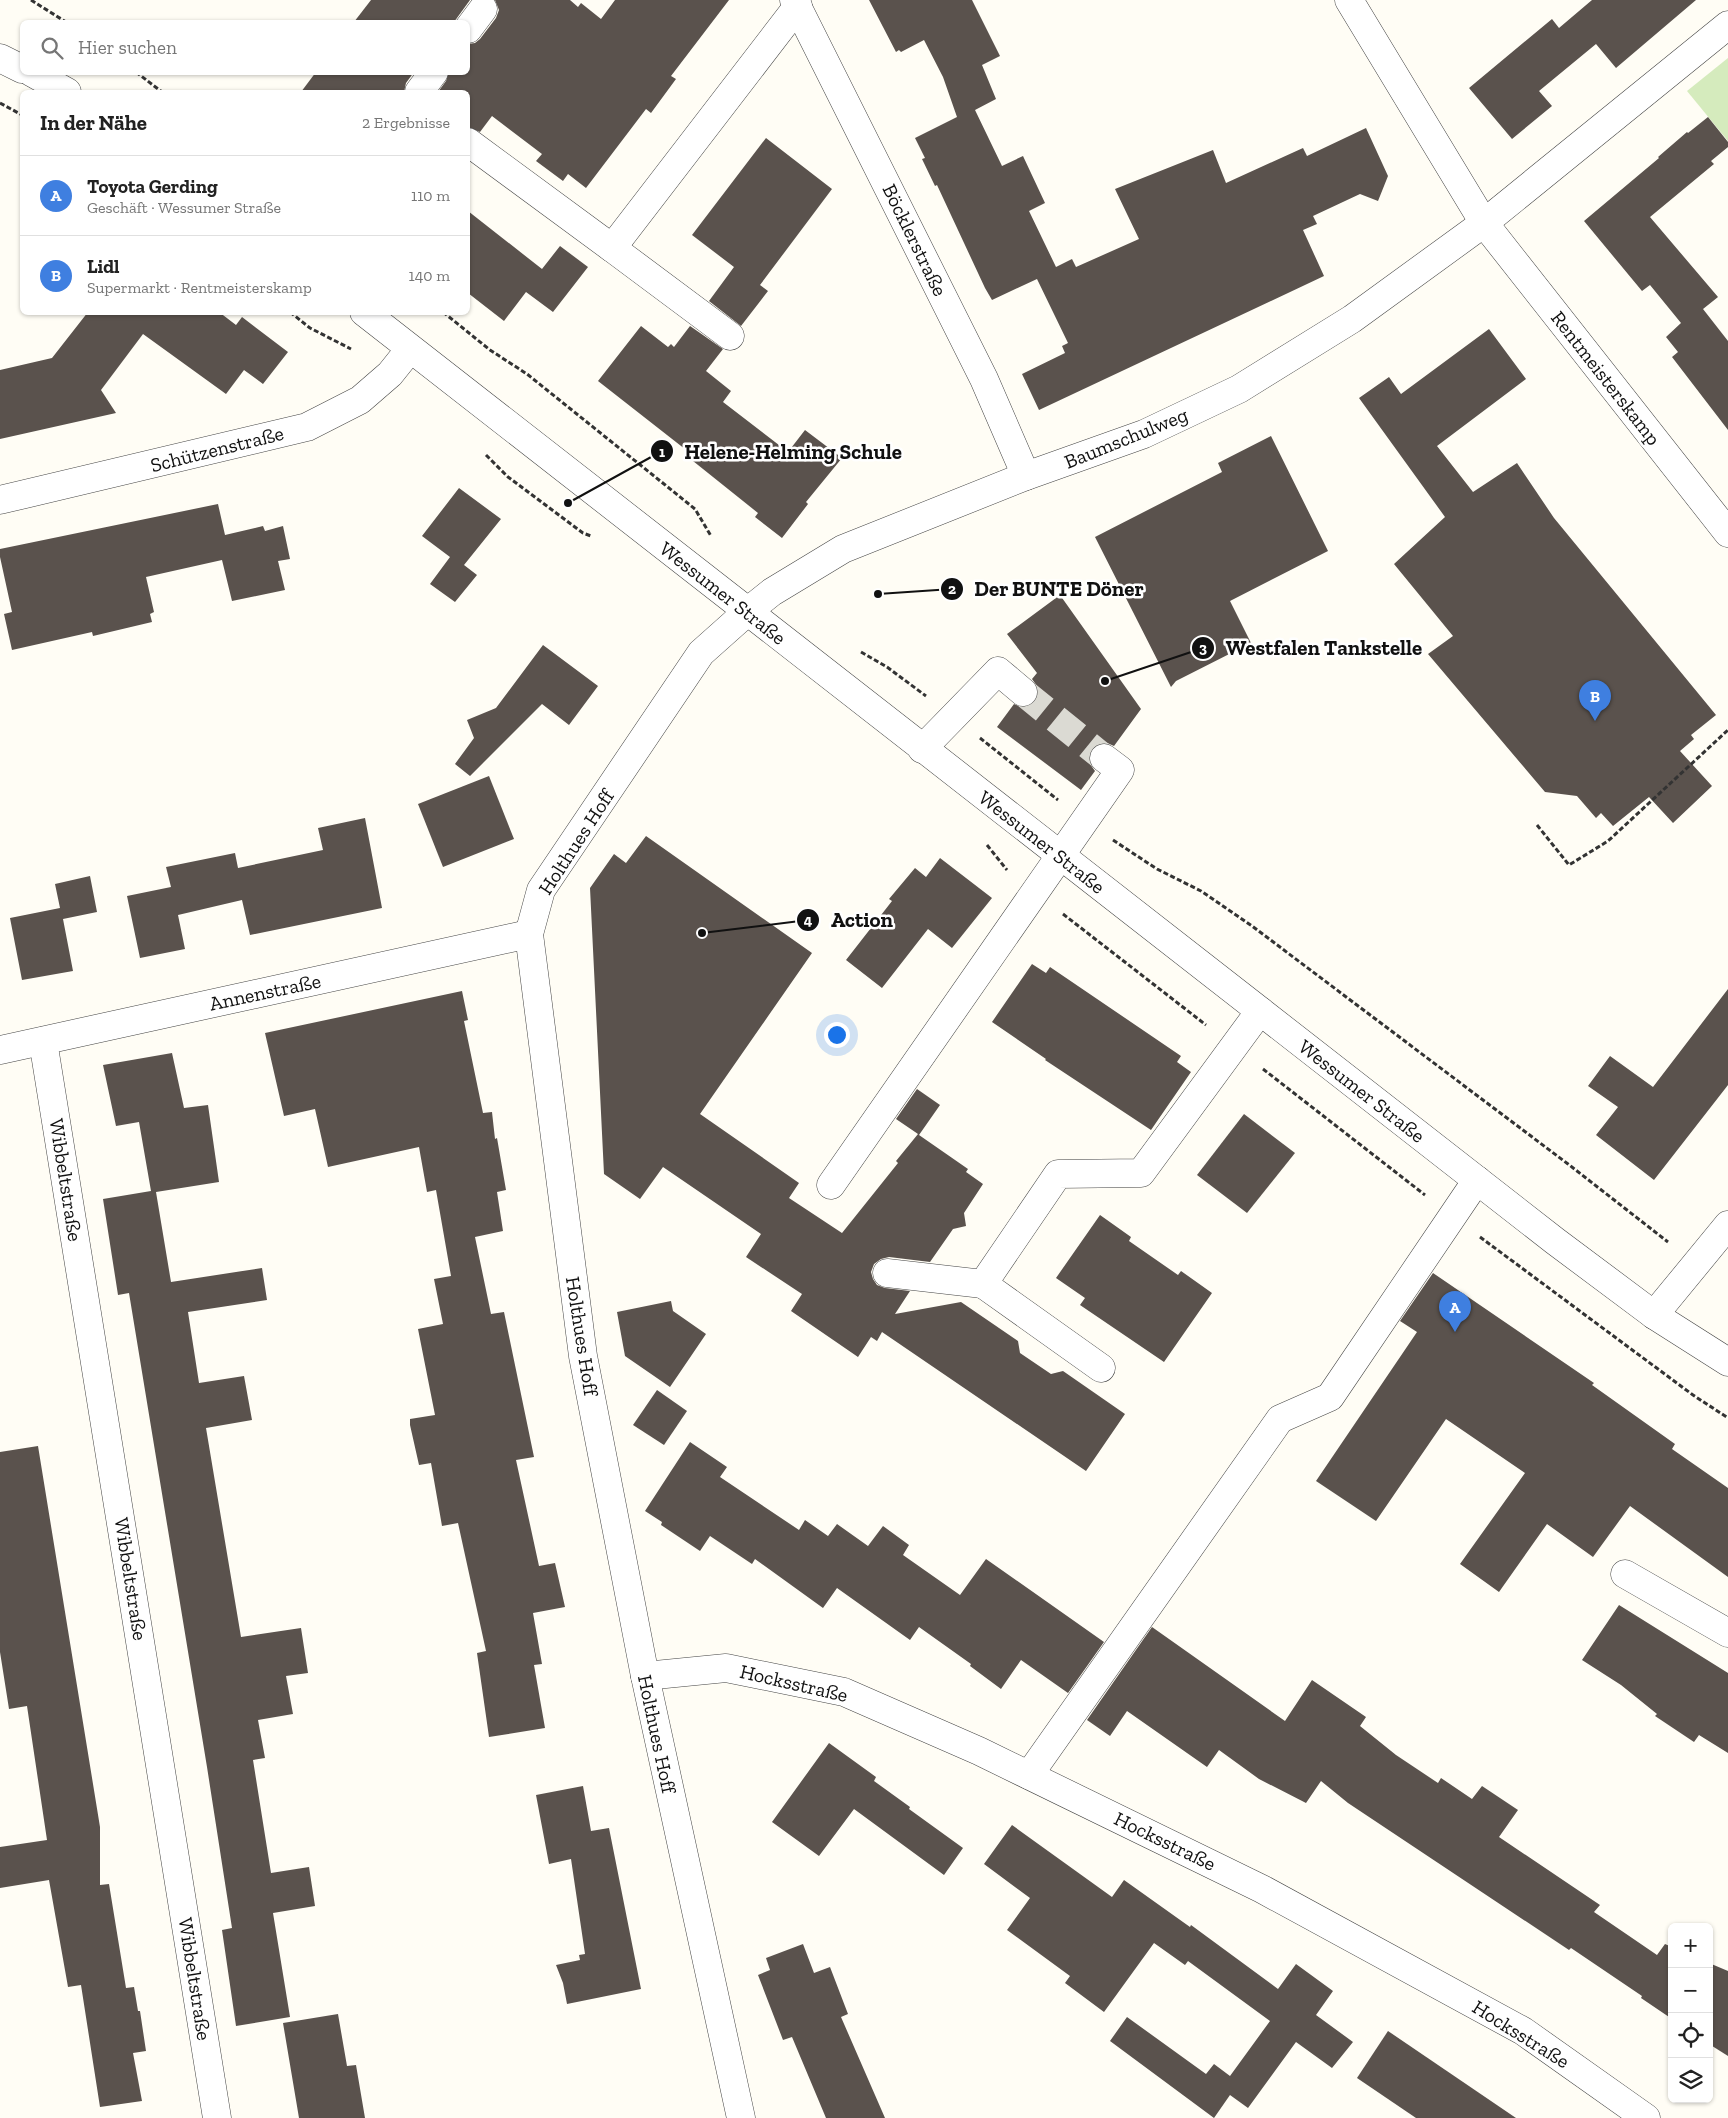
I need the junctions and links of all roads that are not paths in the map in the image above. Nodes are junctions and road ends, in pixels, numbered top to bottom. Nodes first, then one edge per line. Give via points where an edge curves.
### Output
1 (1349, 0) edge
2 (796, 3) edge
3 (1728, 25) edge
4 (0, 58) edge
5 (20, 67) edge
6 (36, 75) edge
7 (432, 75) edge
8 (63, 90) edge
9 (420, 90) edge
10 (470, 143) edge
11 (1484, 223) junction
12 (612, 248) junction
13 (368, 315) edge
14 (730, 336) dead end
15 (410, 349) junction
16 (1026, 476) junction
17 (0, 500) edge
18 (1728, 532) edge
19 (747, 612) junction
20 (1023, 692) tunnel mouth
21 (922, 749) junction
22 (1104, 758) tunnel mouth
23 (1059, 855) junction
24 (529, 934) junction
25 (1260, 1011) junction
26 (43, 1041) junction
27 (0, 1050) edge
28 (1477, 1180) junction
29 (831, 1185) dead end
30 (1728, 1226) edge
31 (887, 1273) dead end
32 (983, 1284) junction
33 (1654, 1315) junction
34 (1728, 1362) edge
35 (1101, 1368) dead end
36 (1625, 1574) dead end
37 (1728, 1633) edge
38 (645, 1676) junction
39 (1029, 1775) junction
40 (217, 2118) edge
41 (741, 2118) edge
42 (1646, 2118) edge

1 - 11 street, Rentmeisterskamp
2 - 12 street, Böcklerstraße
2 - 16 street, Böcklerstraße via 984,379
3 - 11 street
4 - 5 street
6 - 8 street
7 - 9 street
10 - 12 street
11 - 16 street, Baumschulweg via 1352,319 1239,389 1144,434
11 - 18 street, Rentmeisterskamp
12 - 14 street
13 - 15 street, Wessumer Straße
15 - 17 street, Schützenstraße via 390,374 360,400 307,427
15 - 19 street, Wessumer Straße
16 - 19 street, Baumschulweg via 843,549 772,592
19 - 21 street, Wessumer Straße
19 - 24 street, Holthues Hoff via 702,652 665,706 542,890
20 - 21 street via 998,671
21 - 23 street, Wessumer Straße
22 - 23 street via 1120,770
23 - 25 street, Wessumer Straße
23 - 29 street
24 - 26 street, Annenstraße
24 - 38 street, Holthues Hoff via 583,1356
25 - 28 street, Wessumer Straße
25 - 32 street via 1141,1173 1058,1174
26 - 27 street, Annenstraße
26 - 40 street, Wibbeltstraße
28 - 33 street, Wessumer Straße
28 - 39 street via 1330,1397 1280,1419
30 - 33 street
31 - 32 street
32 - 35 street
33 - 34 street, Wessumer Straße
36 - 37 street
38 - 39 street, Hocksstraße via 726,1668 844,1692
38 - 41 street, Holthues Hoff
39 - 42 street, Hocksstraße via 1262,1889 1522,2031

